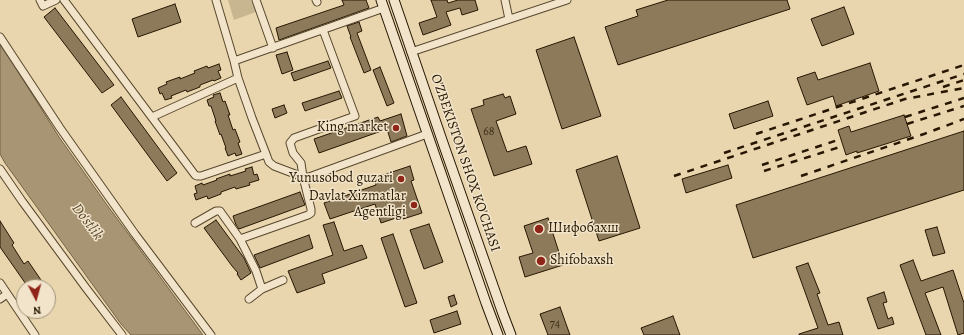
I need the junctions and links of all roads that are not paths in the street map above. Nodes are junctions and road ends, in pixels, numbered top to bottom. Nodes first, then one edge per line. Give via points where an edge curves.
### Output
1 (40, 0) edge
2 (56, 0) edge
3 (64, 0) edge
4 (216, 0) edge
5 (256, 0) edge
6 (394, 0) edge
7 (505, 0) edge
8 (567, 0) edge
9 (383, 4) edge
10 (509, 20) junction
11 (323, 30) junction
12 (0, 37) edge
13 (273, 48) junction
14 (411, 52) junction
15 (234, 61) junction
16 (238, 78) junction
17 (152, 117) junction
18 (427, 134) junction
19 (266, 154) junction
20 (0, 169) edge
21 (303, 177) junction
22 (196, 223) dead end
23 (240, 239) junction
24 (283, 280) dead end
25 (0, 283) edge
26 (262, 289) junction
27 (7, 294) junction
28 (0, 299) edge
29 (249, 300) dead end
30 (35, 335) edge
31 (122, 335) edge
32 (211, 335) edge
33 (498, 335) edge
34 (511, 335) edge

1 - 2 street via 43,6
3 - 17 street
4 - 15 street
5 - 13 street
6 - 14 main road, O'ZBEKISTON SHOX KO'CHASI
7 - 10 street
8 - 10 street
9 - 11 street
9 - 18 main road, O'ZBEKISTON SHOX KO'CHASI
10 - 14 street
11 - 13 street
11 - 21 street via 355,116 294,138 290,143 293,153 301,163
12 - 32 street via 135,234
13 - 15 street
14 - 34 main road, O'ZBEKISTON SHOX KO'CHASI
15 - 16 street
16 - 17 street
16 - 19 street
17 - 19 street via 197,176
18 - 21 street via 313,176
18 - 33 main road, O'ZBEKISTON SHOX KO'CHASI
19 - 21 street via 274,166
20 - 31 street
21 - 23 street via 310,214
22 - 23 street via 220,211
23 - 26 street
24 - 26 street
25 - 27 street
26 - 29 street
27 - 28 street
27 - 30 street

